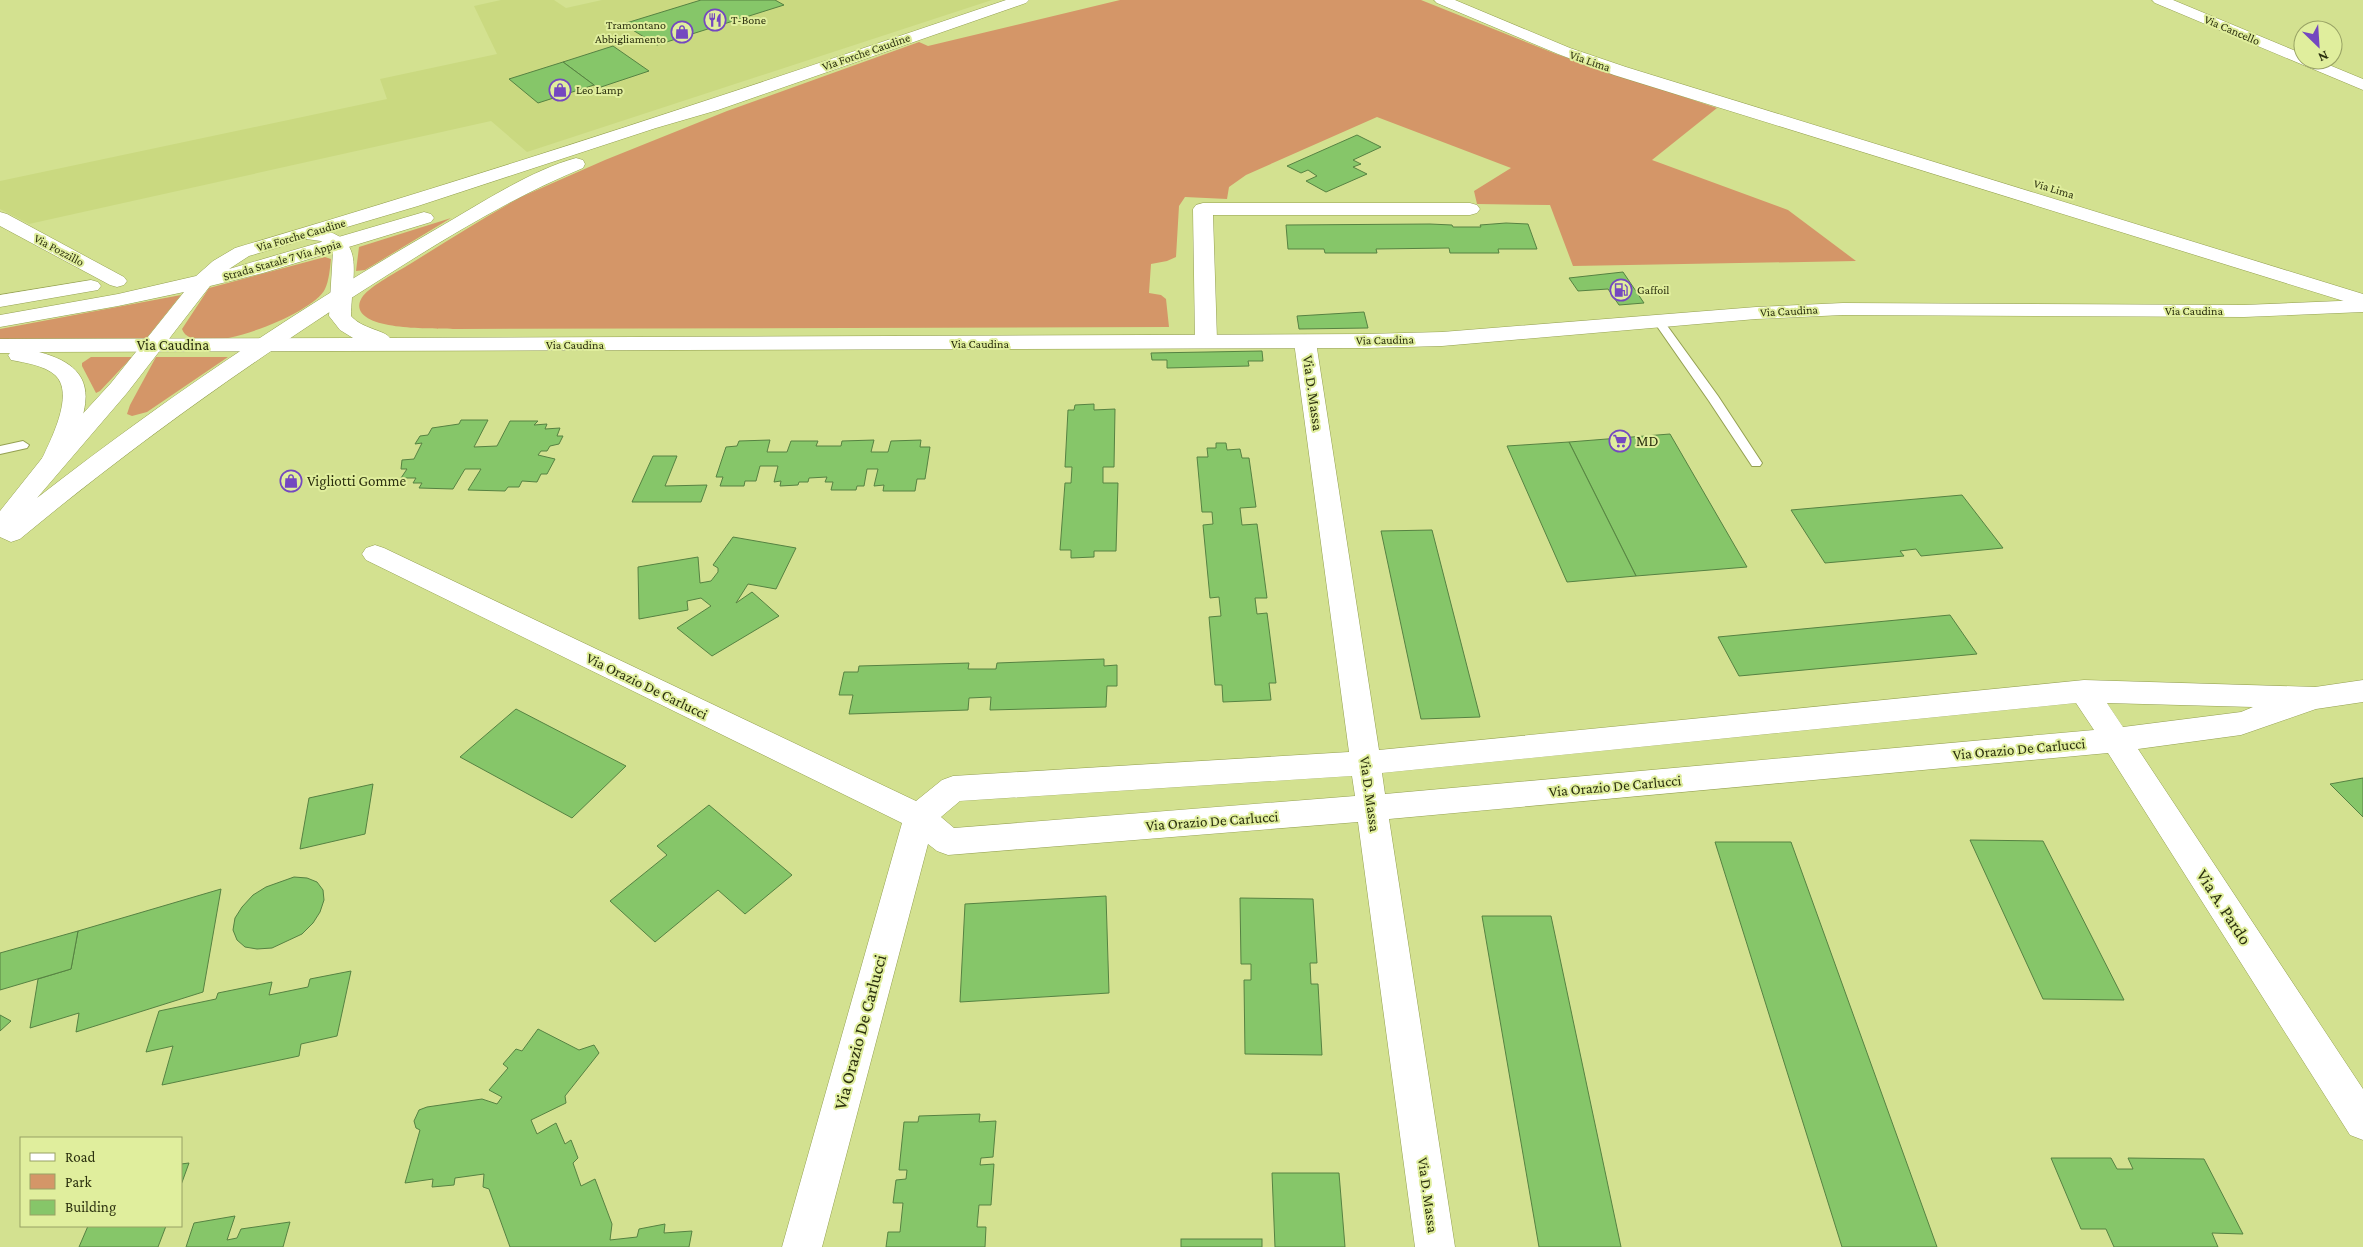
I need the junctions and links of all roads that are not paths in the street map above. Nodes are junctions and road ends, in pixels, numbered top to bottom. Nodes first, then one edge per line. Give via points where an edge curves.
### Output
1 (1021, 0) edge
2 (1442, 0) edge
3 (2160, 0) edge
4 (2293, 56) edge
5 (2327, 70) edge
6 (2363, 85) edge
7 (712, 106) junction
8 (1742, 109) junction
9 (557, 172) junction
10 (1470, 209) dead end
11 (0, 218) edge
12 (306, 234) junction
13 (339, 245) junction
14 (242, 252) junction
15 (117, 281) junction
16 (202, 282) junction
17 (2298, 282) junction
18 (2363, 285) edge
19 (341, 294) junction
20 (0, 301) edge
21 (2363, 302) edge
22 (2363, 306) edge
23 (2327, 308) junction
24 (0, 321) edge
25 (1659, 322) junction
26 (1206, 340) junction
27 (1305, 342) junction
28 (154, 345) junction
29 (265, 345) junction
30 (406, 345) junction
31 (0, 346) edge
32 (0, 352) edge
33 (23, 445) dead end
34 (0, 450) edge
35 (52, 463) junction
36 (1756, 463) dead end
37 (0, 528) edge
38 (0, 542) edge
39 (375, 554) dead end
40 (2084, 691) junction
41 (2363, 691) edge
42 (2315, 698) junction
43 (2116, 740) junction
44 (1365, 763) junction
45 (1372, 808) junction
46 (919, 817) junction
47 (2363, 1122) edge
48 (802, 1247) edge
49 (1435, 1247) edge

1 - 7 street, Via Forche Caudine
2 - 8 street, Via Lima via 1564,51
3 - 4 street, Via Cancello
5 - 6 street, Via Cancello
7 - 9 street, Via Forche Caudine
7 - 12 street, Via Forche Caudine
8 - 17 street, Via Lima
8 - 18 street, Via Lima via 1851,126
9 - 13 street, Strada Statale 7 Via Appia
9 - 19 street, Via Forche Caudine via 485,209
10 - 26 street via 1203,208
11 - 15 street, Via Pozzillo
12 - 13 street via 324,235 335,239
12 - 14 street, Via Forche Caudine
13 - 16 street, Strada Statale 7 Via Appia
13 - 19 street, Via Caudina via 343,251
14 - 15 street, Strada Statale 7 Via Appia
14 - 16 street, Via Forche Caudine via 217,266
15 - 20 street, Strada Statale 7 Via Appia
16 - 24 street, Strada Statale 7 Via Appia
16 - 28 street, Via Forche Caudine
17 - 21 street, Via Lima
17 - 23 street, Via Lima via 2320,295
19 - 29 street, Via Forche Caudine
19 - 30 street, Via Caudina via 340,316 354,332
22 - 23 street, Via Caudina
23 - 25 street, Via Caudina via 2157,311 1896,308 1756,313
25 - 27 street, Via Caudina via 1442,338
25 - 36 lane
26 - 27 street, Via Caudina
26 - 30 street, Via Caudina via 1050,344
27 - 44 street, Via D. Massa
28 - 29 street, Via Caudina
28 - 31 street, Via Caudina
28 - 35 street, Via Forche Caudine
29 - 30 street, Via Caudina
29 - 38 street, Via Forche Caudine via 118,449
32 - 35 street via 48,362 62,369 71,379 75,392 74,411
33 - 34 lane
35 - 37 street, Via Forche Caudine
39 - 46 street, Via Orazio De Carlucci
40 - 42 street, Via Orazio De Carlucci
40 - 43 street, Via A. Pardo
40 - 44 street, Via Orazio De Carlucci
41 - 42 street, Via Orazio De Carlucci
42 - 43 street, Via Orazio De Carlucci via 2241,723
43 - 45 street, Via Orazio De Carlucci
43 - 47 street, Via A. Pardo
44 - 45 street, Via D. Massa
44 - 46 street, Via Orazio De Carlucci via 953,789
45 - 46 street, Via Orazio De Carlucci via 948,842
45 - 49 street, Via D. Massa
46 - 48 street, Via Orazio De Carlucci

